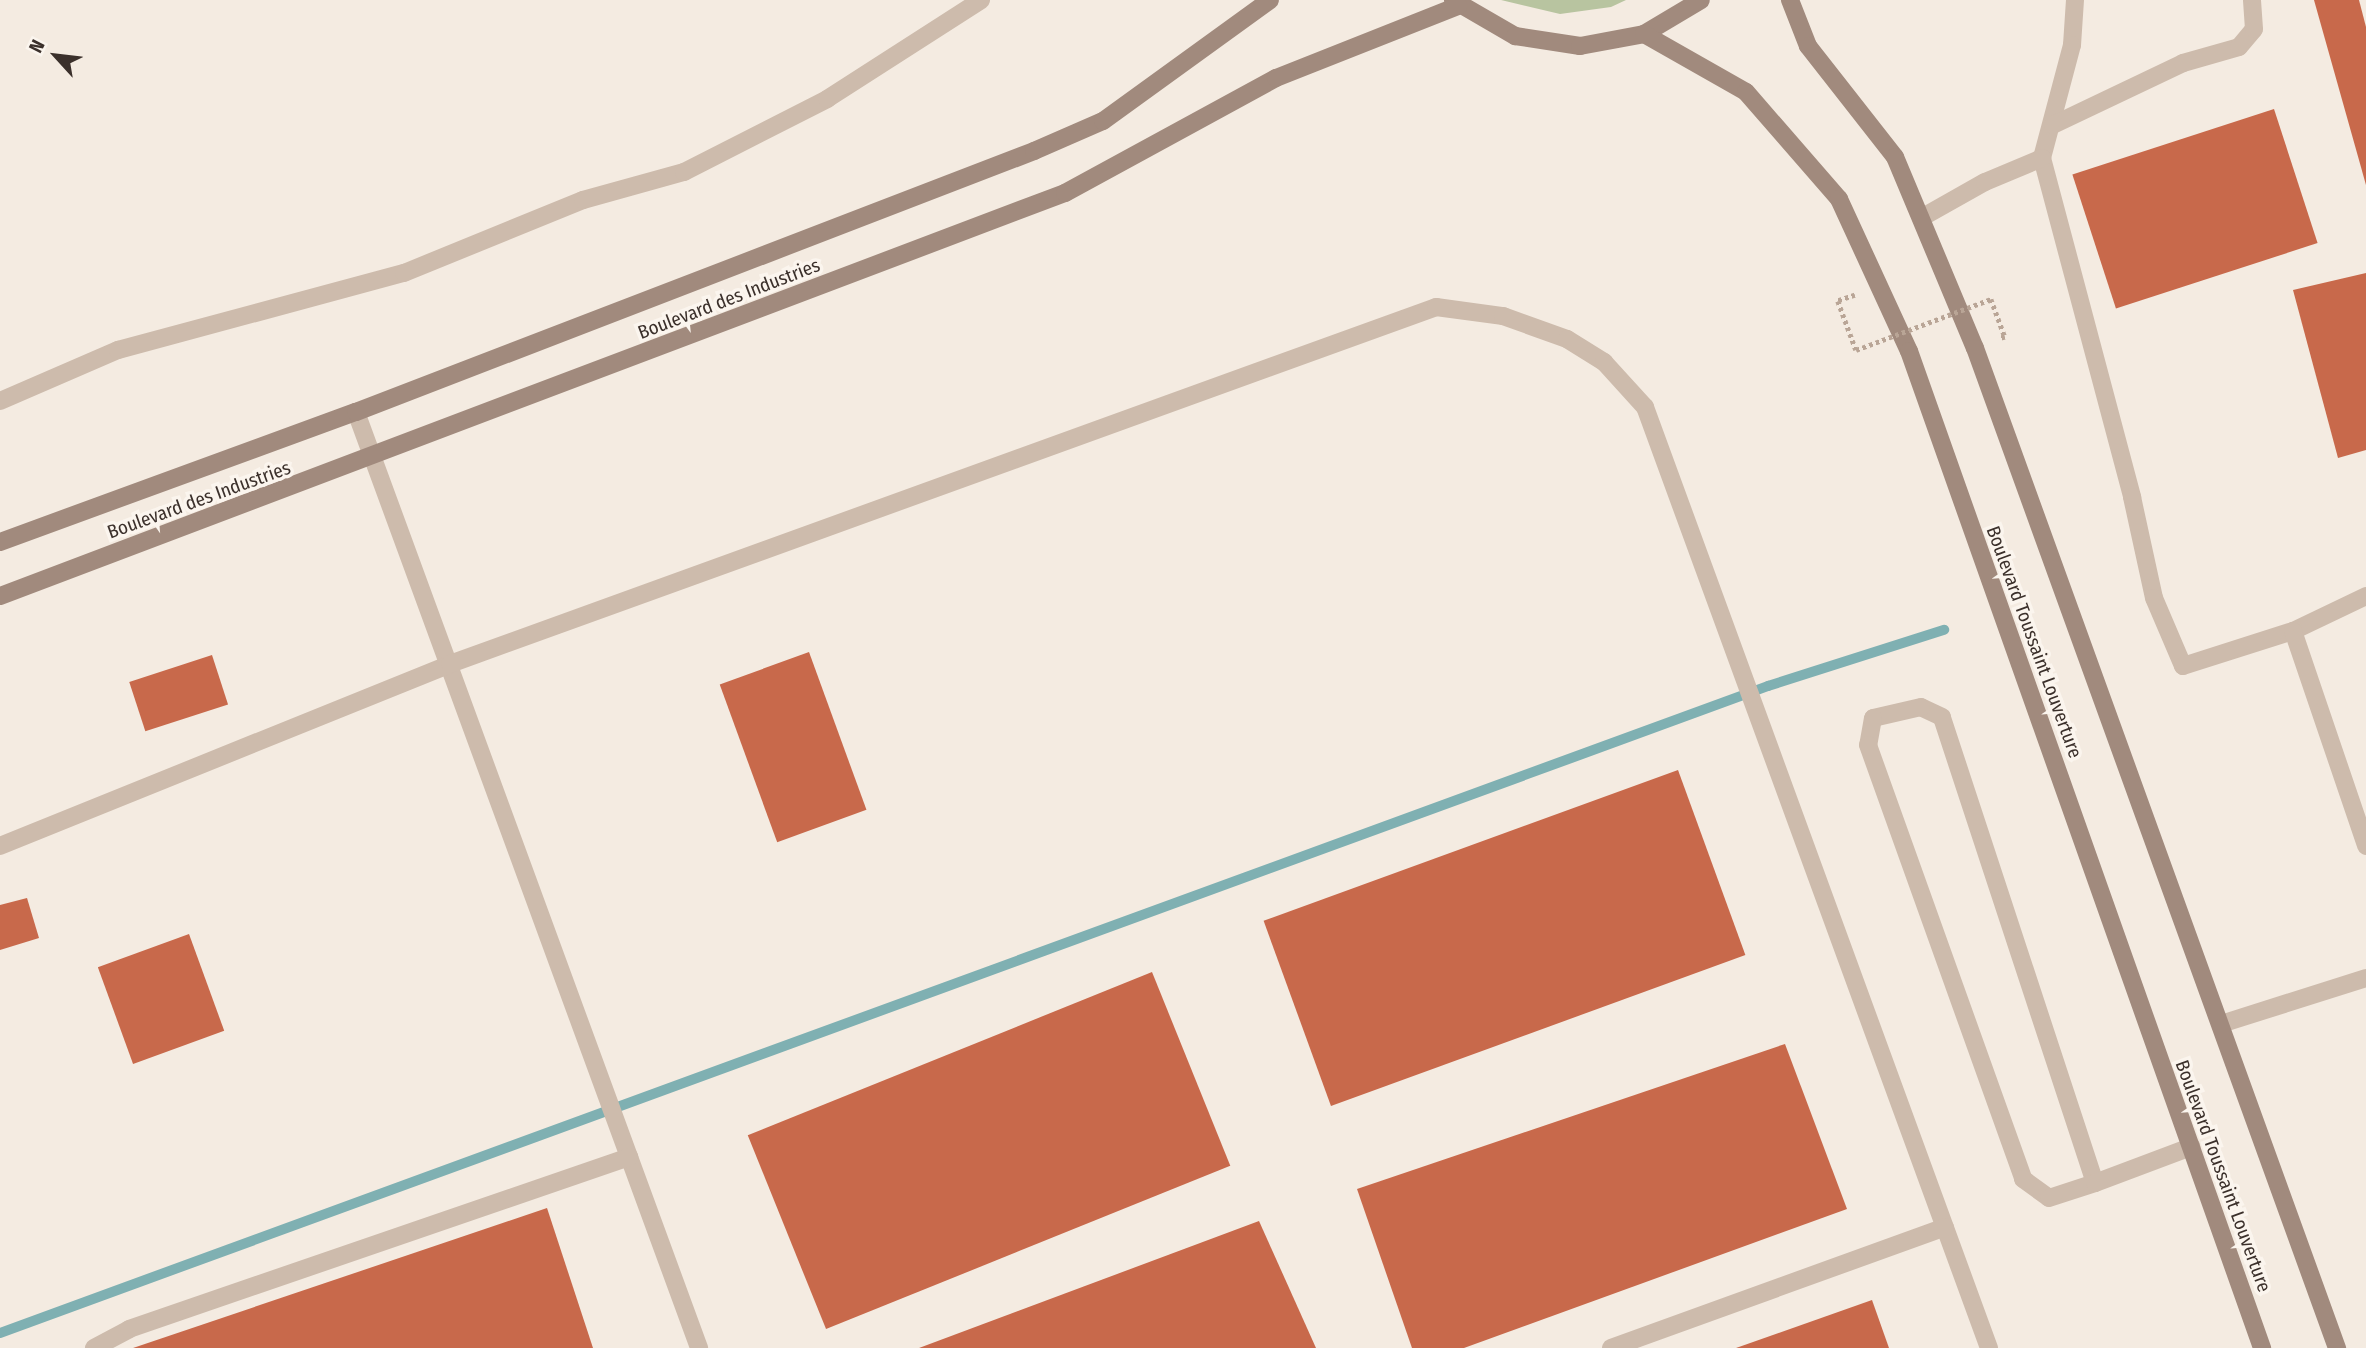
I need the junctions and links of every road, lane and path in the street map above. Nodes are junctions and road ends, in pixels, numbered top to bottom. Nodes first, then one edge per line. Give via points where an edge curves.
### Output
1 (981, 0) edge
2 (1270, 0) edge
3 (1701, 0) edge
4 (1790, 0) edge
5 (2075, 0) edge
6 (2252, 0) edge
7 (1455, 3) edge
8 (1644, 34) junction
9 (2053, 125) junction
10 (2042, 158) junction
11 (1921, 218) junction
12 (1838, 301) dead end
13 (2005, 337) dead end
14 (0, 401) edge
15 (356, 412) junction
16 (373, 457) junction
17 (0, 542) edge
18 (0, 596) edge
19 (2366, 596) edge
20 (2293, 631) junction
21 (450, 664) junction
22 (0, 846) edge
23 (2366, 846) edge
24 (2366, 978) edge
25 (2221, 1024) junction
26 (2191, 1147) junction
27 (629, 1157) junction
28 (2095, 1183) junction
29 (1945, 1227) junction
30 (94, 1348) edge
31 (699, 1348) edge
32 (1611, 1348) edge
33 (1989, 1348) edge
34 (2262, 1348) edge
35 (2337, 1348) edge

1 - 14 lane via 827,99 684,172 583,200 404,273 118,350
2 - 15 main road, Boulevard des Industries via 1103,121 1034,152
3 - 8 main road
4 - 11 main road via 1808,46 1895,157
5 - 9 lane via 2072,45
6 - 9 lane via 2255,29 2239,47 2183,63
7 - 8 main road via 1515,36 1580,46
7 - 16 main road, Boulevard des Industries via 1276,78 1065,192
8 - 26 main road, Boulevard Toussaint Louverture via 1746,92 1839,199 1909,351
9 - 10 lane
10 - 11 lane
10 - 20 lane via 2132,497 2154,598 2183,666
11 - 25 main road via 1975,348
12 - 13 path, bridge via 1856,350 1991,299
15 - 16 lane
15 - 17 main road, Boulevard des Industries
16 - 18 main road, Boulevard des Industries
16 - 21 lane
19 - 20 lane
20 - 23 lane
21 - 22 lane
21 - 27 lane
21 - 29 lane via 1436,307 1503,316 1567,339 1612,371 1645,407
24 - 25 lane
25 - 35 main road
26 - 28 lane
26 - 34 main road, Boulevard Toussaint Louverture
27 - 30 lane via 129,1329
27 - 31 lane
28 - 28 lane via 1942,718 1921,707 1873,718 1868,745 2023,1179 2049,1198
29 - 32 lane
29 - 33 lane

